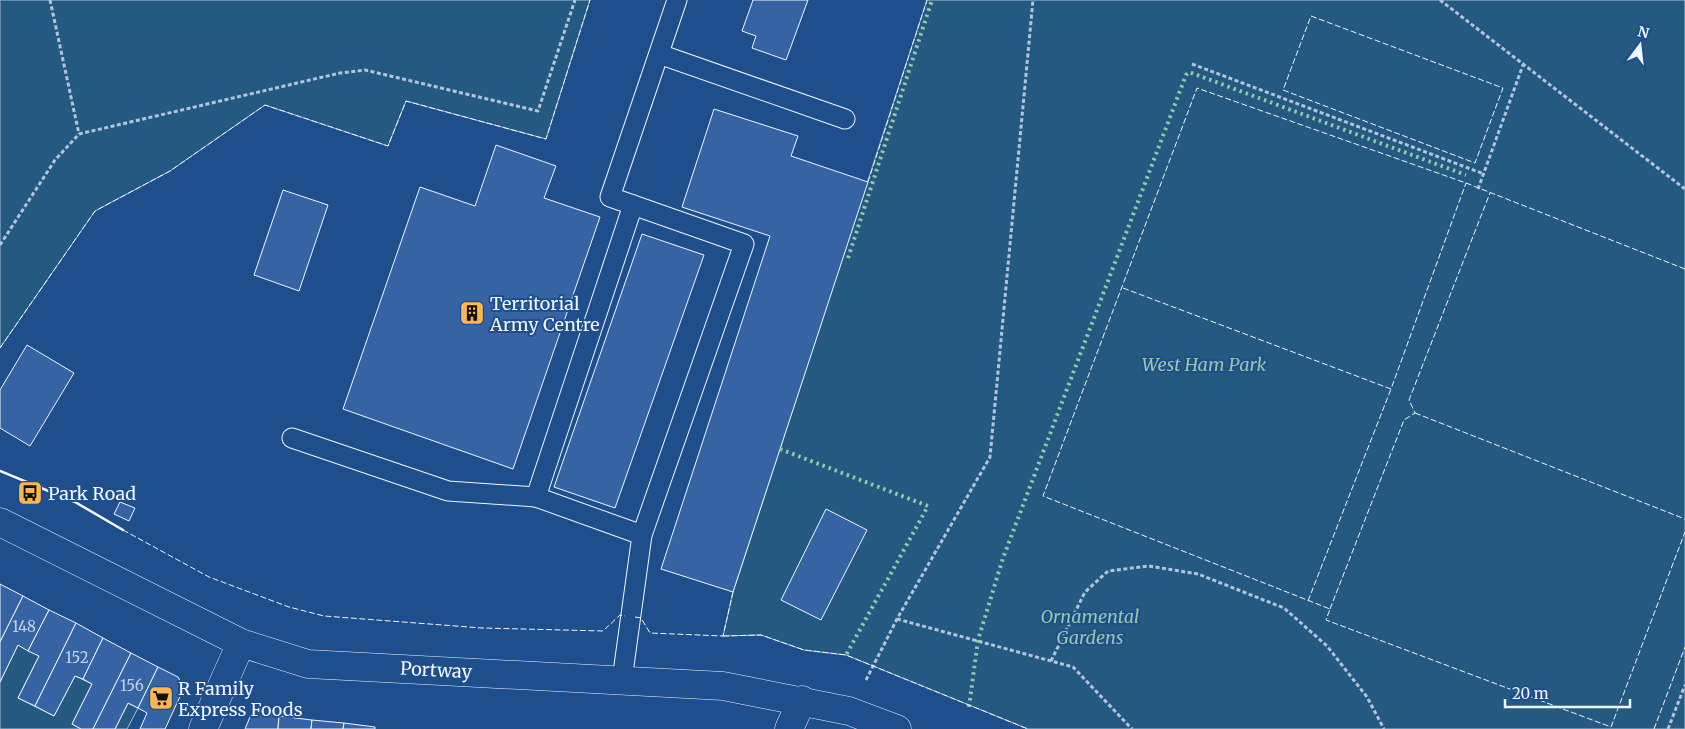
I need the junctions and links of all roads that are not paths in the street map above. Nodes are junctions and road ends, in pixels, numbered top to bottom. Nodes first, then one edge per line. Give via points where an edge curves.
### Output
1 (677, 0) edge
2 (659, 54) junction
3 (845, 119) dead end
4 (633, 205) junction
5 (292, 438) dead end
6 (536, 497) junction
7 (0, 522) edge
8 (642, 535) junction
9 (241, 643) junction
10 (622, 680) junction
11 (802, 700) junction
12 (203, 729) edge
13 (789, 729) edge
14 (897, 729) edge

1 - 2 lane
2 - 3 lane
2 - 4 lane via 610,197
4 - 6 lane
4 - 8 lane via 744,244
5 - 6 lane via 448,492
6 - 8 lane
7 - 9 main road, Portway
8 - 10 lane
9 - 10 main road, Portway via 308,664
9 - 12 main road
10 - 11 main road, Portway via 723,686
11 - 13 main road
11 - 14 main road, Portway via 849,711

